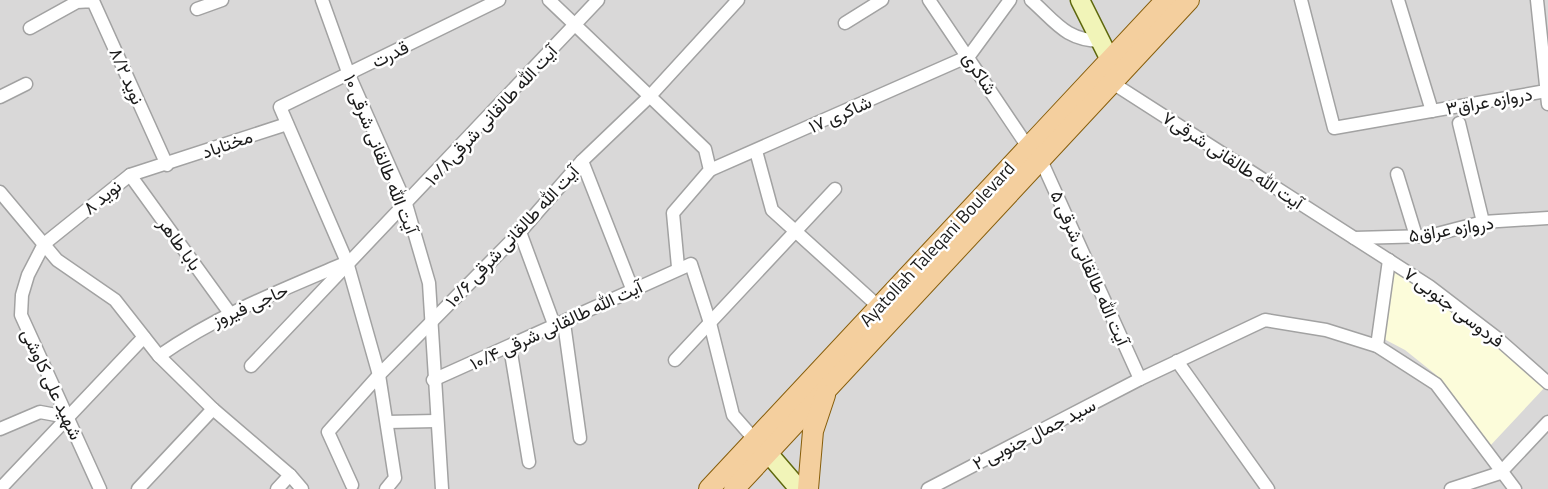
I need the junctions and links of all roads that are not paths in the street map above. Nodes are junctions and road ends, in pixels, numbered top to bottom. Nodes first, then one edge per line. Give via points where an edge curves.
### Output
1 (222, 0) edge
2 (322, 0) edge
3 (499, 0) edge
4 (549, 0) edge
5 (598, 0) edge
6 (738, 0) edge
7 (882, 0) edge
8 (929, 0) edge
9 (1010, 0) edge
10 (1031, 0) edge
11 (1080, 0) edge
12 (1166, 0) edge
13 (1189, 0) edge
14 (1301, 0) edge
15 (1398, 0) edge
16 (1537, 0) edge
17 (76, 1) edge
18 (482, 4) edge
19 (197, 9) dead end
20 (845, 23) dead end
21 (575, 25) junction
22 (30, 28) dead end
23 (1101, 41) junction
24 (969, 56) junction
25 (1110, 60) junction
26 (1546, 64) edge
27 (349, 75) junction
28 (1111, 82) junction
29 (26, 84) dead end
30 (650, 96) junction
31 (0, 97) edge
32 (1547, 97) edge
33 (1431, 111) junction
34 (1459, 123) dead end
35 (287, 124) junction
36 (756, 151) junction
37 (1034, 152) junction
38 (582, 161) junction
39 (167, 165) junction
40 (710, 170) junction
41 (1397, 174) dead end
42 (130, 175) junction
43 (836, 189) dead end
44 (0, 192) edge
45 (406, 204) junction
46 (1548, 218) edge
47 (1483, 222) junction
48 (520, 232) junction
49 (795, 232) junction
50 (1416, 236) junction
51 (1354, 238) junction
52 (44, 244) junction
53 (1389, 260) junction
54 (347, 262) junction
55 (678, 267) junction
56 (633, 291) junction
57 (878, 306) junction
58 (229, 312) junction
59 (432, 320) junction
60 (710, 323) junction
61 (559, 325) junction
62 (144, 338) junction
63 (1377, 346) junction
64 (510, 347) junction
65 (159, 356) junction
66 (675, 360) dead end
67 (1177, 361) junction
68 (251, 366) dead end
69 (379, 375) junction
70 (1140, 379) junction
71 (433, 380) junction
72 (1548, 383) edge
73 (827, 388) junction
74 (213, 409) junction
75 (67, 417) junction
76 (436, 420) junction
77 (387, 422) junction
78 (1548, 422) edge
79 (0, 429) edge
80 (580, 438) dead end
81 (761, 446) junction
82 (529, 462) dead end
83 (1500, 473) junction
84 (290, 475) junction
85 (352, 484) dead end
86 (0, 489) edge
87 (100, 489) edge
88 (138, 489) edge
89 (277, 489) edge
90 (302, 489) edge
91 (386, 489) edge
92 (442, 489) edge
93 (709, 489) edge
94 (734, 489) edge
95 (799, 489) edge
96 (808, 489) edge
97 (928, 489) edge
98 (1268, 489) edge
99 (1451, 489) edge
100 (1515, 489) edge

1 - 19 street
2 - 27 street, آیت الله طالقانی شرقی ۱۰
3 - 18 street, قدرت
4 - 21 street
5 - 21 street, آیت الله طالقانی شرقی۱۰/۸
6 - 30 street, آیت الله طالقانی شرقی ۱۰/۶
7 - 20 street
8 - 24 street, شاکری
9 - 24 street
10 - 23 street via 1072,36 1083,41
11 - 23 street
12 - 25 main road, Ayatollah Taleqani Boulevard
13 - 28 main road, Ayatollah Taleqani Boulevard
14 - 33 street, دروازه عراق۳ via 1334,128
15 - 33 street
16 - 26 street
17 - 22 street
17 - 39 street, نوید ۸/۲ via 93,1
18 - 27 street, قدرت
21 - 30 street
21 - 45 street, آیت الله طالقانی شرقی۱۰/۸
23 - 25 street
24 - 36 street, شاکری ۱۷
24 - 37 street, شاکری
25 - 37 main road, Ayatollah Taleqani Boulevard
26 - 32 street
27 - 35 street, قدرت via 280,106
27 - 45 street, آیت الله طالقانی شرقی ۱۰
28 - 37 main road, Ayatollah Taleqani Boulevard
28 - 51 street, آیت الله طالقانی شرقی۷
29 - 31 street
30 - 38 street, آیت الله طالقانی شرقی ۱۰/۶
30 - 40 street via 705,149
32 - 33 street, دروازه عراق۳
34 - 47 street
35 - 39 street, مختاباد
35 - 54 street
36 - 40 street, شاکری ۱۷
36 - 49 street via 772,210
37 - 57 main road, Ayatollah Taleqani Boulevard
37 - 70 street, آیت الله طالقانی شرقی ۵
37 - 73 main road, Ayatollah Taleqani Boulevard
38 - 48 street, آیت الله طالقانی شرقی ۱۰/۶
38 - 56 street
39 - 42 street, نوید ۸
40 - 55 street via 673,213
41 - 50 street
42 - 52 street, نوید ۸
42 - 58 street, بابا طاهر
43 - 49 street
44 - 52 street
45 - 54 street, آیت الله طالقانی شرقی۱۰/۸
45 - 59 street, آیت الله طالقانی شرقی ۱۰ via 429,283
46 - 47 street, دروازه عراق۵
47 - 50 street, دروازه عراق۵
48 - 59 street, آیت الله طالقانی شرقی ۱۰/۶
48 - 61 street
49 - 57 street
49 - 60 street
50 - 51 street, دروازه عراق۵
51 - 53 street, فردوسی جنوبی ۷
52 - 62 street via 57,260 115,300
52 - 75 street, شهید علی کاوشی via 28,275 21,315
53 - 63 street
53 - 72 street, فردوسی جنوبی ۷ via 1497,338
54 - 58 street, حاجی فیروز
54 - 68 street, آیت الله طالقانی شرقی۱۰/۸
54 - 69 street
55 - 56 street, آیت الله طالقانی شرقی ۱۰/۴
55 - 60 street via 691,264
56 - 61 street, آیت الله طالقانی شرقی ۱۰/۴
57 - 81 main road, Ayatollah Taleqani Boulevard
58 - 65 street, حاجی فیروز
59 - 69 street, آیت الله طالقانی شرقی ۱۰/۶
59 - 71 street, آیت الله طالقانی شرقی ۱۰
60 - 66 street
60 - 81 street via 733,415
61 - 64 street, آیت الله طالقانی شرقی ۱۰/۴
61 - 80 street
62 - 65 street
62 - 75 street
63 - 67 street, سید جمال جنوبی ۲ via 1326,330 1265,320
63 - 83 street, سید جمال جنوبی ۲ via 1436,384
64 - 71 street, آیت الله طالقانی شرقی ۱۰/۴
64 - 82 street
65 - 74 street
67 - 70 street, سید جمال جنوبی ۲
67 - 98 street
69 - 77 street
69 - 85 street, آیت الله طالقانی شرقی ۱۰/۶ via 328,432
70 - 97 street, سید جمال جنوبی ۲
71 - 76 street, آیت الله طالقانی شرقی ۱۰
73 - 81 main road, Ayatollah Taleqani Boulevard
73 - 96 main road via 813,431
74 - 84 street
74 - 88 street
75 - 79 street via 40,412
75 - 86 street
75 - 87 street, شهید علی کاوشی
76 - 77 street
76 - 92 street, آیت الله طالقانی شرقی ۱۰
77 - 91 street via 395,478
78 - 83 street
81 - 93 main road, Ayatollah Taleqani Boulevard
81 - 94 main road, Ayatollah Taleqani Boulevard
81 - 95 street
83 - 99 street
83 - 100 street, سید جمال جنوبی ۲
84 - 89 street
84 - 90 street

